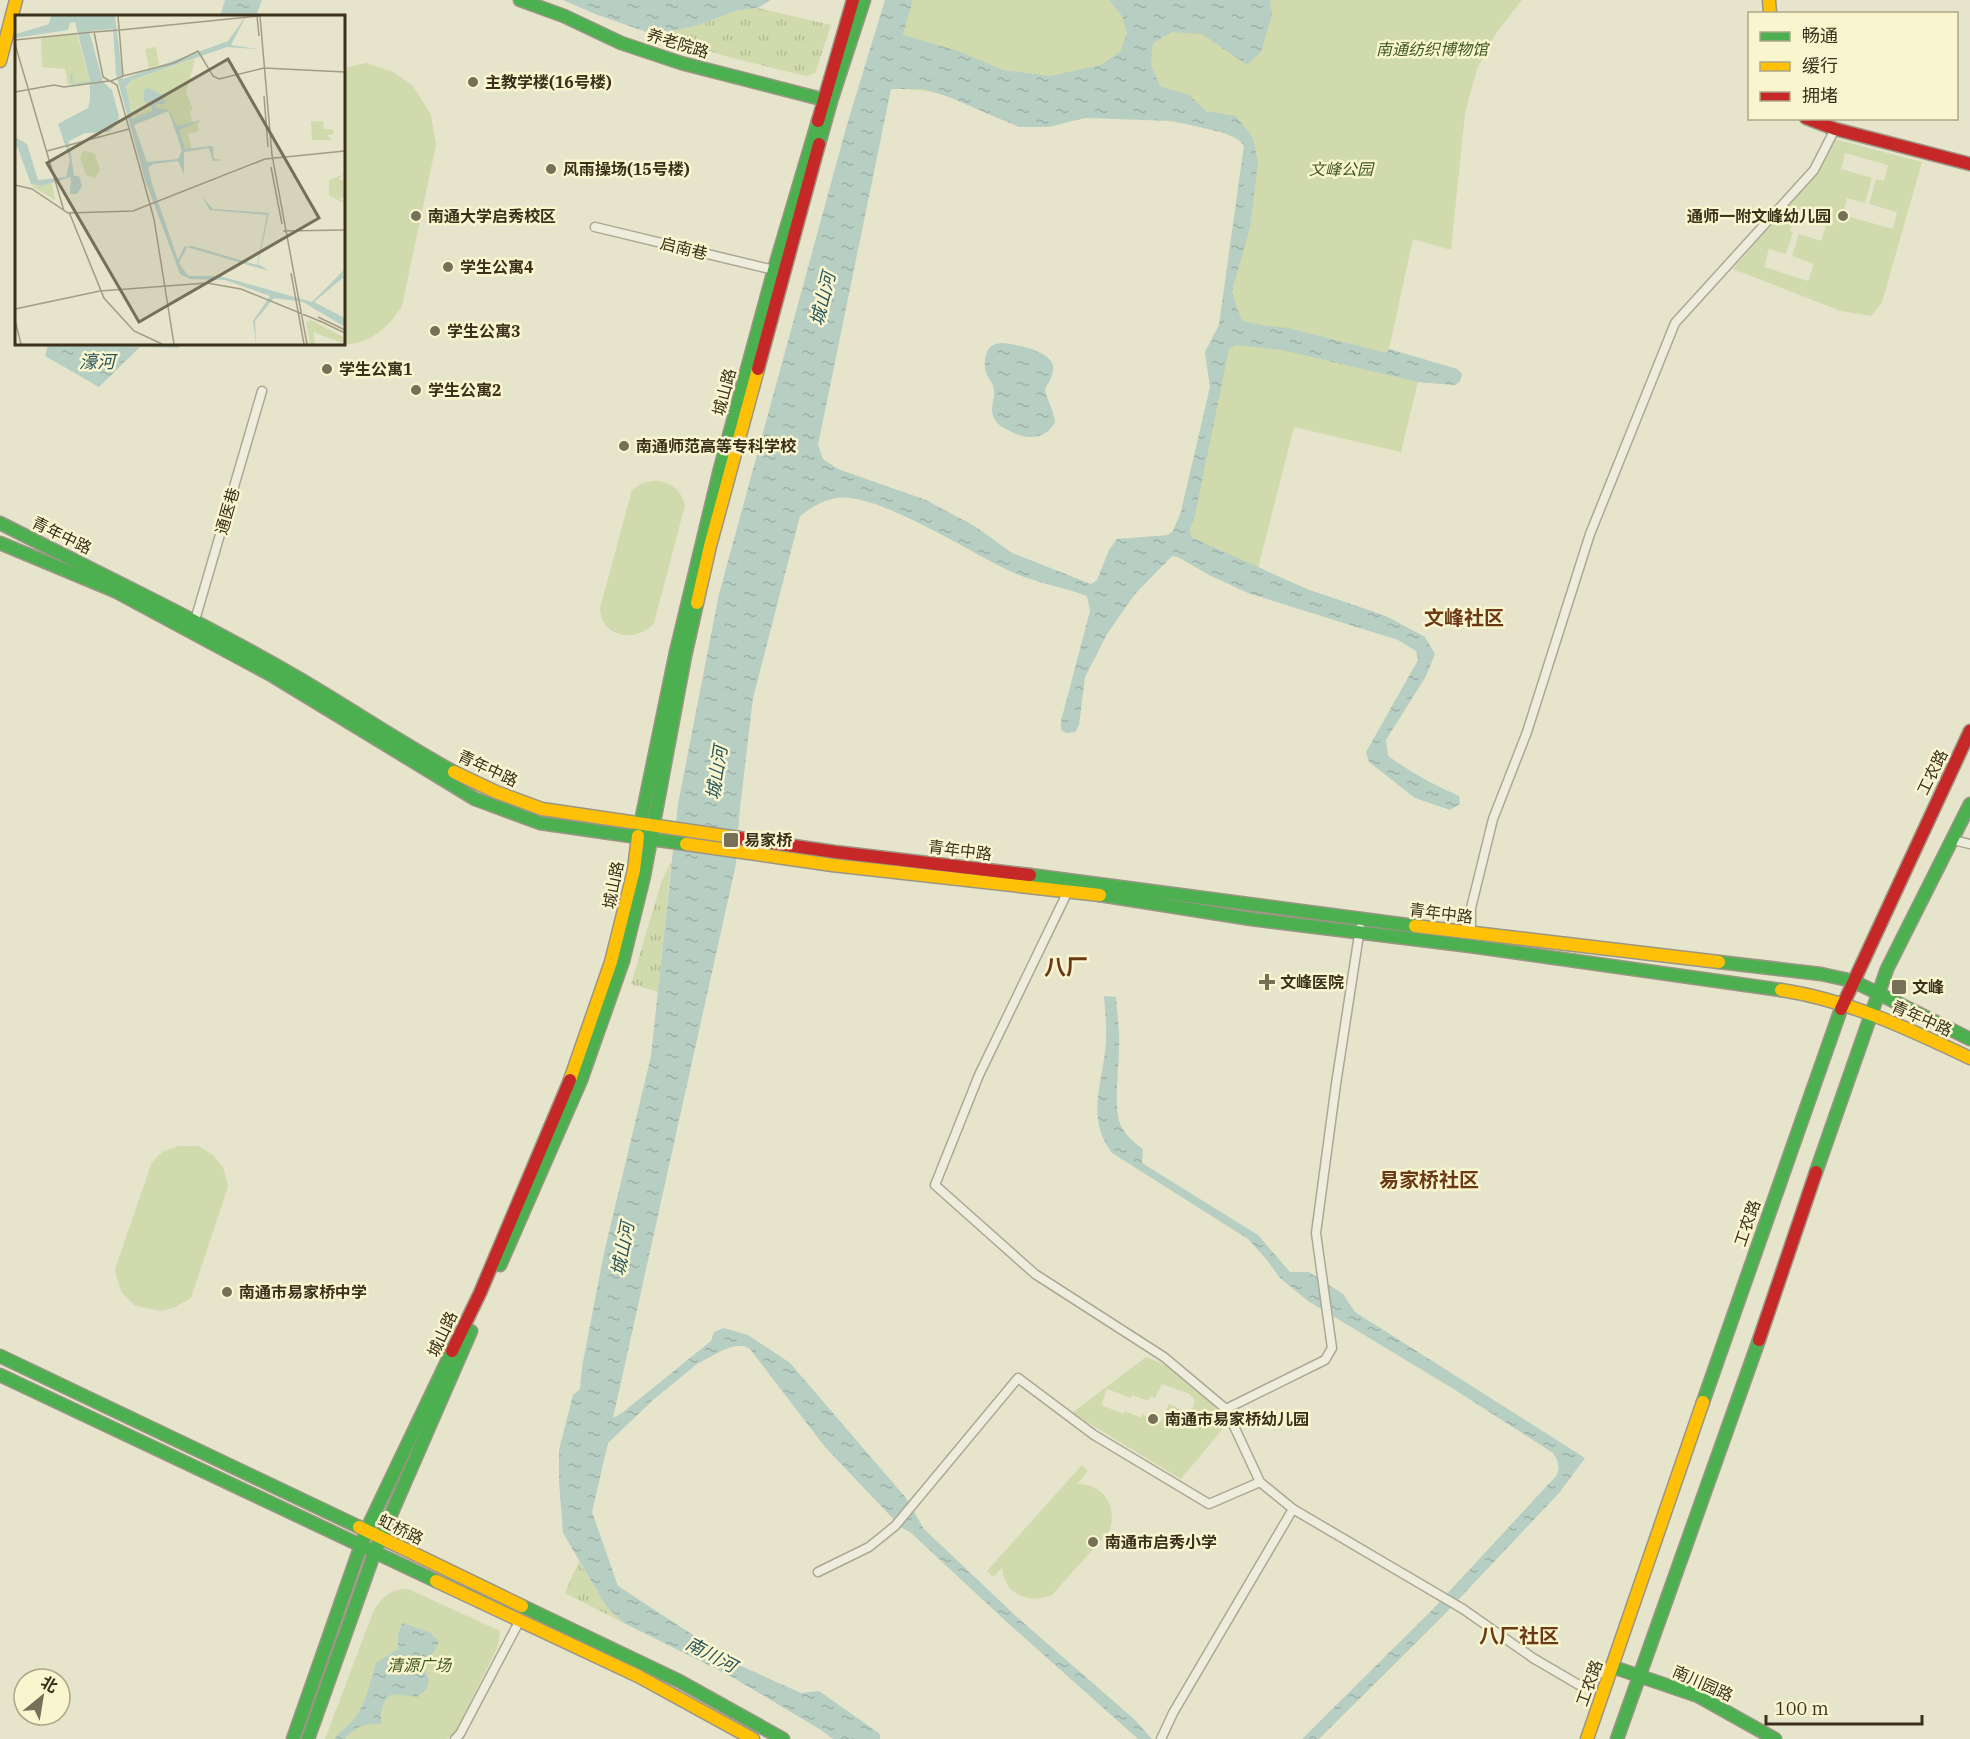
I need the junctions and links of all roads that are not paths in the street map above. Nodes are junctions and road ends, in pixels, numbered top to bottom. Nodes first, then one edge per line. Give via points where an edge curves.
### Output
1 (16, 0) edge
2 (520, 0) edge
3 (853, 0) edge
4 (864, 0) edge
5 (0, 61) edge
6 (827, 100) junction
7 (1811, 120) edge
8 (1834, 129) junction
9 (1970, 164) edge
10 (595, 226) dead end
11 (774, 270) junction
12 (262, 391) dead end
13 (0, 523) edge
14 (0, 543) edge
15 (193, 626) junction
16 (1970, 731) edge
17 (1970, 804) edge
18 (639, 824) junction
19 (653, 825) junction
20 (637, 838) junction
21 (650, 840) junction
22 (1953, 840) junction
23 (1970, 844) edge
24 (1073, 880) junction
25 (1067, 893) junction
26 (1360, 926) junction
27 (1471, 933) junction
28 (1853, 981) junction
29 (1878, 993) junction
30 (1843, 1003) junction
31 (1869, 1013) junction
32 (1970, 1039) edge
33 (1970, 1058) edge
34 (0, 1356) edge
35 (0, 1374) edge
36 (1227, 1409) junction
37 (1260, 1482) junction
38 (1293, 1509) junction
39 (366, 1531) junction
40 (380, 1538) junction
41 (361, 1545) junction
42 (375, 1551) junction
43 (818, 1572) dead end
44 (520, 1620) junction
45 (1613, 1667) junction
46 (1639, 1675) junction
47 (293, 1739) edge
48 (308, 1739) edge
49 (455, 1739) edge
50 (753, 1739) edge
51 (783, 1739) edge
52 (1161, 1739) edge
53 (1587, 1739) edge
54 (1617, 1739) edge
55 (1775, 1739) edge

1 - 5 main road
2 - 6 main road, 养老院路 via 621,43 681,63
3 - 6 main road, 城山路
4 - 6 main road, 城山路
6 - 11 main road, 城山路
6 - 19 main road, 城山路 via 710,546
7 - 8 main road
8 - 9 main road
8 - 27 street via 1814,170 1675,323 1590,534 1527,732 1493,819 1471,908
10 - 11 street, 启南巷
11 - 18 main road, 城山路 via 720,469
12 - 15 street, 通医巷
13 - 15 main road, 青年中路
14 - 15 main road, 青年中路
15 - 18 main road, 青年中路 via 298,678 412,749 496,792 542,809
15 - 20 main road, 青年中路 via 475,799 540,824
16 - 28 main road, 工农路
17 - 22 main road
18 - 19 main road, 青年中路
18 - 20 main road, 城山路
19 - 21 main road, 城山路
19 - 24 main road, 青年中路
20 - 21 main road, 青年中路
20 - 39 main road, 城山路 via 634,870 614,950 573,1074 480,1293
21 - 25 main road, 青年中路
21 - 40 main road, 城山路 via 623,961 581,1080
22 - 23 street
22 - 29 main road
24 - 25 street
24 - 26 main road, 青年中路
25 - 26 main road, 青年中路 via 1251,919
25 - 36 street via 978,1075 935,1185 1035,1274 1164,1357
26 - 27 main road, 青年中路
26 - 30 main road, 青年中路 via 1809,994
26 - 36 street via 1316,1233 1332,1348 1325,1360
27 - 28 main road, 青年中路
28 - 29 main road, 青年中路
28 - 30 main road, 工农路
29 - 31 main road
29 - 32 main road, 青年中路
30 - 31 main road, 青年中路
30 - 45 main road, 工农路
31 - 33 main road, 青年中路
31 - 46 main road via 1749,1368
34 - 39 main road, 虹桥路
35 - 41 main road, 虹桥路
36 - 37 street
37 - 38 street
37 - 43 street via 1209,1504 1094,1435 1018,1378 895,1526 869,1547
38 - 45 street via 1459,1606 1579,1685
38 - 52 street
39 - 40 main road, 虹桥路
39 - 41 main road, 城山路
40 - 42 main road, 城山路
40 - 51 main road, 虹桥路 via 657,1669
41 - 42 main road, 虹桥路
41 - 47 main road, 城山路
42 - 44 main road, 虹桥路
42 - 48 main road, 城山路
44 - 49 street
44 - 50 main road, 虹桥路 via 638,1676
45 - 46 main road, 南川园路
45 - 53 main road, 工农路
46 - 54 main road
46 - 55 main road, 南川园路 via 1698,1696

